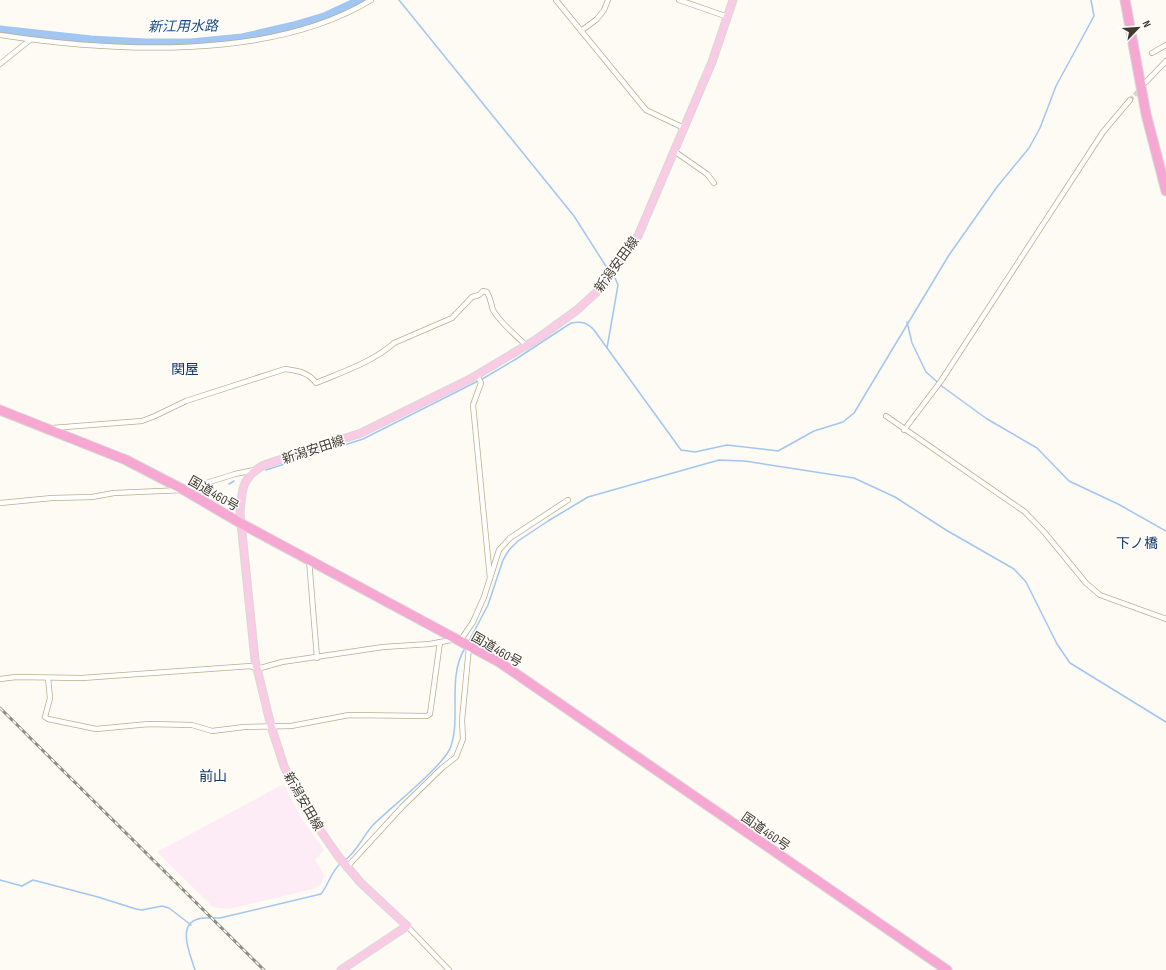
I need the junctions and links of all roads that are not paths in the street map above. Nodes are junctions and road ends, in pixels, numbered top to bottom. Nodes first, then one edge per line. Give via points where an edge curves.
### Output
1 (371, 0) edge
2 (556, 0) edge
3 (608, 0) edge
4 (679, 0) edge
5 (733, 0) edge
6 (1125, 0) edge
7 (728, 17) junction
8 (581, 31) junction
9 (0, 35) edge
10 (30, 40) junction
11 (1166, 45) edge
12 (1152, 53) dead end
13 (1166, 61) edge
14 (0, 64) edge
15 (1146, 82) dead end
16 (1130, 100) tunnel mouth
17 (684, 128) junction
18 (674, 151) junction
19 (714, 183) dead end
20 (1166, 191) edge
21 (526, 345) junction
22 (477, 375) junction
23 (0, 410) edge
24 (886, 416) dead end
25 (49, 429) junction
26 (904, 430) junction
27 (256, 469) junction
28 (184, 490) junction
29 (568, 500) dead end
30 (0, 503) edge
31 (242, 524) junction
32 (309, 559) junction
33 (490, 579) junction
34 (1166, 619) edge
35 (440, 642) junction
36 (462, 643) junction
37 (317, 658) junction
38 (257, 669) junction
39 (48, 678) junction
40 (0, 679) edge
41 (272, 726) junction
42 (347, 867) junction
43 (407, 926) junction
44 (341, 970) edge
45 (449, 970) edge
46 (947, 970) edge

1 - 10 street via 311,27 227,45 128,47
2 - 8 street
3 - 8 street via 597,19
4 - 7 street
5 - 7 main road, 新潟安田線
6 - 20 highway via 1146,114
7 - 17 main road, 新潟安田線
8 - 17 street via 646,110
9 - 10 street
10 - 14 street
11 - 12 street
13 - 15 street
16 - 26 street via 1103,132 941,381
17 - 18 main road, 新潟安田線
18 - 19 street via 707,174
18 - 21 main road, 新潟安田線 via 638,236 614,273 577,310
21 - 22 main road, 新潟安田線
21 - 25 street via 498,316 487,292 483,291 472,297 452,318 394,343 355,366 316,383 311,376 300,371 285,369 186,401 142,420
22 - 27 main road, 新潟安田線 via 361,433
22 - 33 street via 481,383 473,405
23 - 25 highway, 国道460号
24 - 26 street
25 - 28 highway, 国道460号 via 126,460
26 - 34 street via 1025,512 1086,583 1100,595
27 - 28 street
27 - 31 main road, 新潟安田線 via 250,474 242,490
28 - 30 street
28 - 31 highway, 国道460号
29 - 33 street via 510,538 499,550
31 - 32 highway, 国道460号
31 - 38 main road, 新潟安田線
32 - 36 highway, 国道460号
32 - 37 street
33 - 36 street via 473,622 462,638
35 - 36 street
35 - 37 street via 383,647
35 - 41 street via 430,714 427,716 349,714 291,726
36 - 42 street via 463,739 456,757 403,806
36 - 46 highway, 国道460号 via 498,662
37 - 38 street via 282,662
38 - 39 street via 251,666 82,678
38 - 41 main road, 新潟安田線
39 - 40 street
39 - 41 street via 50,698 45,717 96,730 149,724 192,725 212,731 244,726
41 - 42 main road, 新潟安田線 via 294,789
42 - 43 main road, 新潟安田線
43 - 44 main road
43 - 45 street

